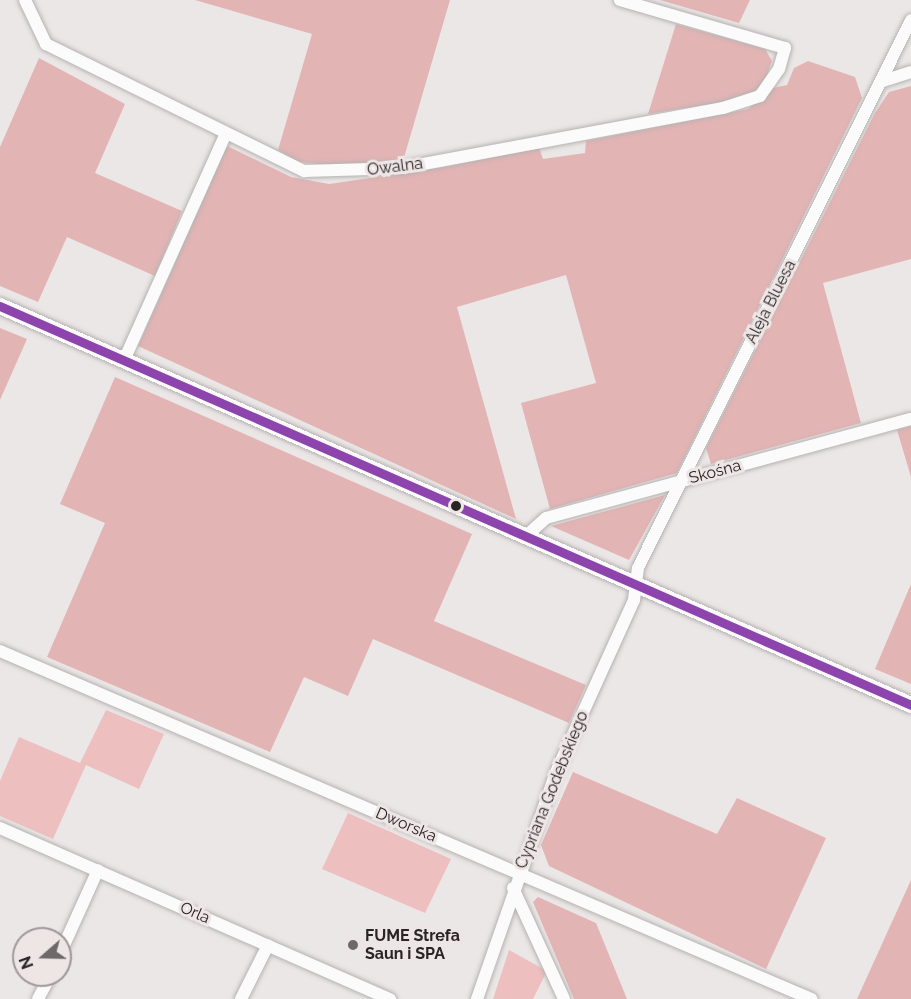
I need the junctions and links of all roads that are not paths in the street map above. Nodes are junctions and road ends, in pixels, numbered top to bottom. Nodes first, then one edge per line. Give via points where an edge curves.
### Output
1 (25, 0) edge
2 (620, 0) edge
3 (911, 20) edge
4 (911, 72) edge
5 (883, 81) junction
6 (225, 136) junction
7 (0, 306) edge
8 (125, 358) junction
9 (911, 419) edge
10 (681, 481) junction
11 (525, 537) junction
12 (637, 585) junction
13 (0, 651) edge
14 (911, 705) edge
15 (0, 828) edge
16 (98, 870) junction
17 (519, 872) junction
18 (513, 888) junction
19 (72, 927) edge
20 (268, 945) junction
21 (242, 999) edge
22 (390, 999) edge
23 (477, 999) edge
24 (564, 999) edge
25 (811, 999) edge

1 - 6 street, Owalna via 46,44
2 - 6 street, Owalna via 785,48 772,83 759,96 739,104 402,168 304,171
3 - 5 street, Aleja Bluesa
4 - 5 street
5 - 10 street, Aleja Bluesa
6 - 8 street
7 - 8 main road
8 - 11 main road
9 - 10 street, Skośna
10 - 11 street, Skośna via 546,518
10 - 12 street, Aleja Bluesa via 638,568
11 - 12 main road
12 - 14 main road
12 - 17 street, Cypriana Godebskiego via 556,772
13 - 17 street, Dworska
15 - 16 street, Orla
16 - 19 street
16 - 20 street, Orla
17 - 18 street, Cypriana Godebskiego
17 - 25 street, Dworska
18 - 23 street, Cypriana Godebskiego
18 - 24 street
20 - 21 street
20 - 22 street, Orla

